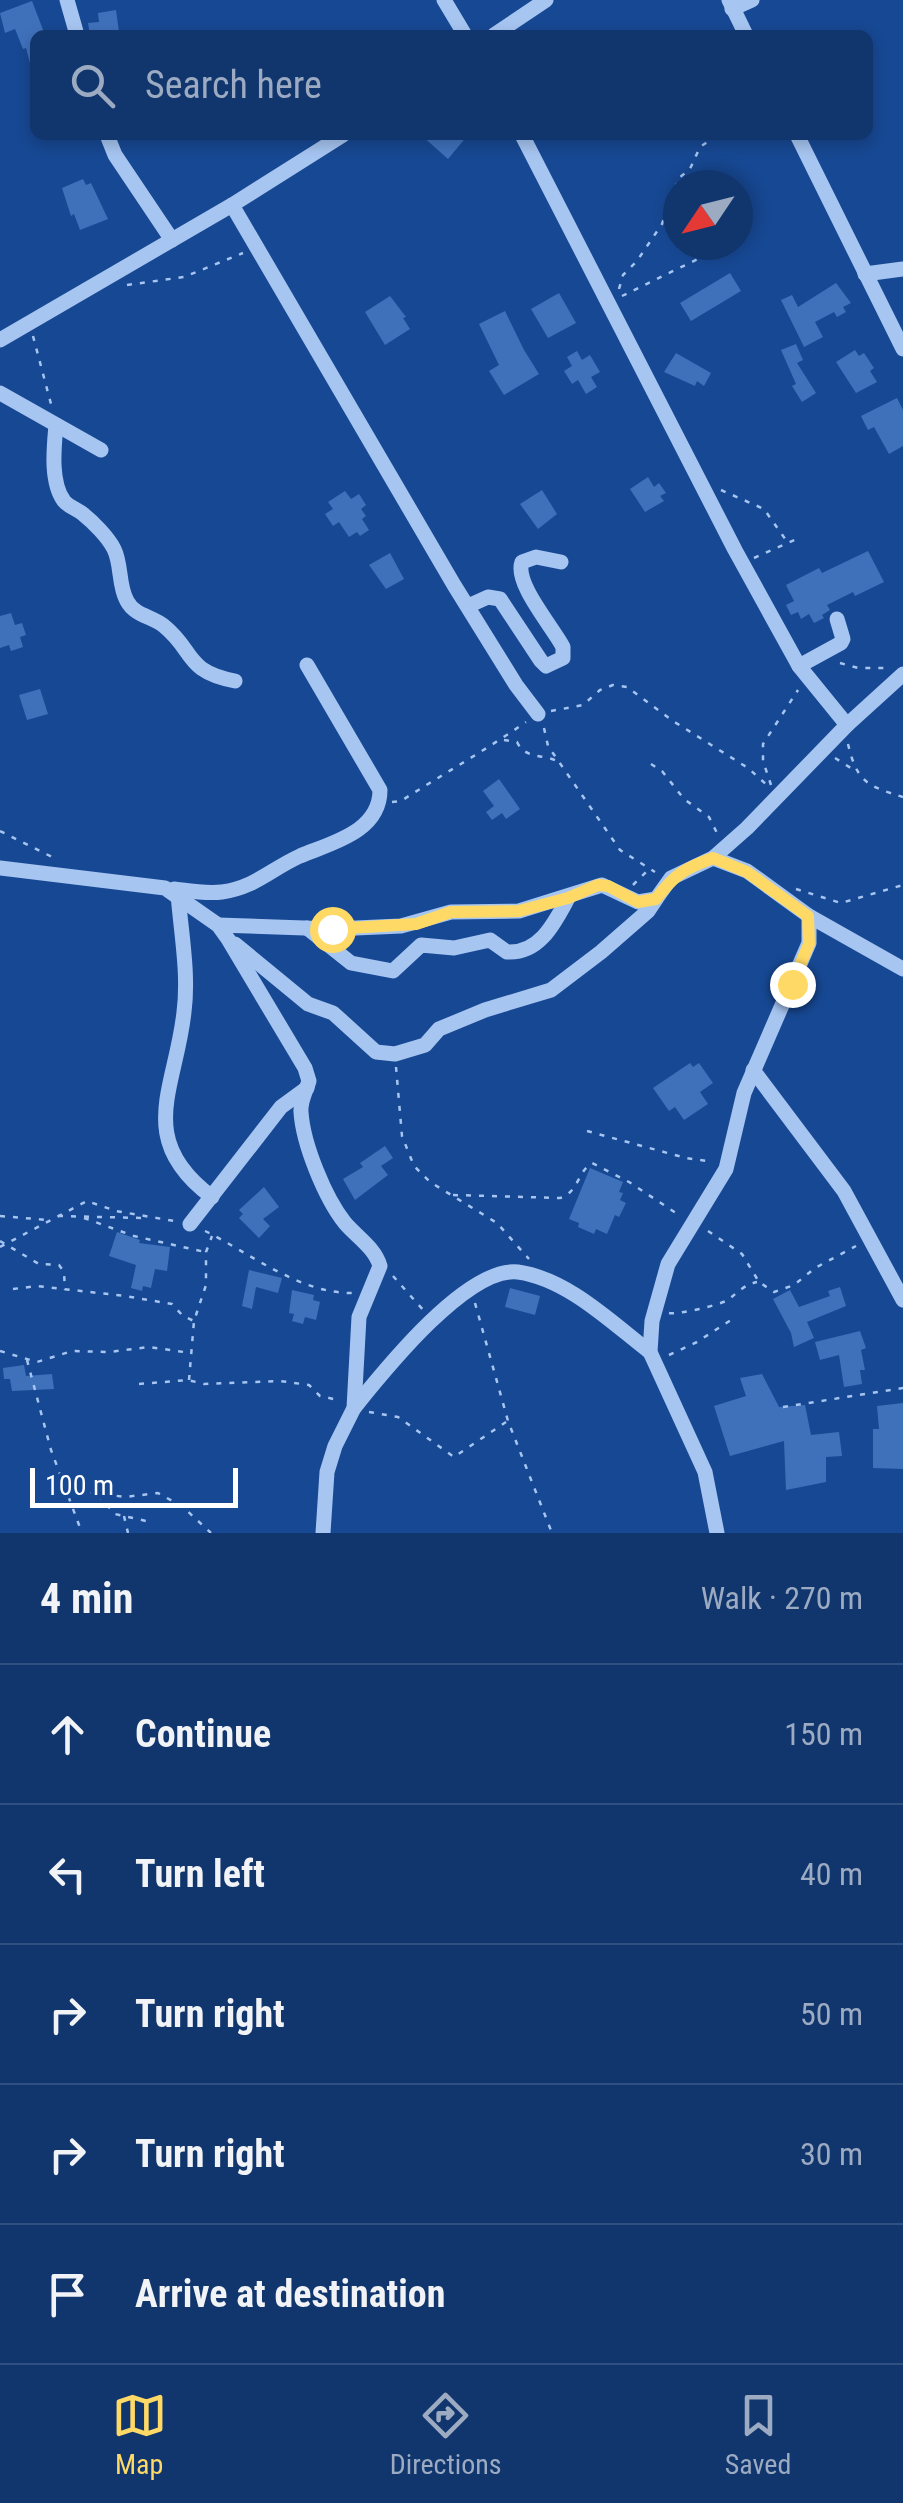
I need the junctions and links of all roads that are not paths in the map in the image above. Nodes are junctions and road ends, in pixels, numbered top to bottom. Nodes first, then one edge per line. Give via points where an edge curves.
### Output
1 (67, 0) edge
2 (444, 0) edge
3 (546, 0) edge
4 (752, 0) edge
5 (730, 5) edge
6 (76, 30) edge
7 (463, 30) edge
8 (501, 30) edge
9 (743, 30) edge
10 (109, 140) edge
11 (335, 140) edge
12 (525, 140) edge
13 (800, 140) edge
14 (232, 204) junction
15 (172, 240) junction
16 (903, 269) edge
17 (865, 274) junction
18 (0, 340) edge
19 (903, 349) edge
20 (0, 393) edge
21 (52, 423) junction
22 (101, 450) dead end
23 (562, 562) dead end
24 (468, 606) junction
25 (837, 619) dead end
26 (308, 666) dead end
27 (800, 666) junction
28 (898, 670) edge
29 (235, 681) dead end
30 (538, 714) road end
31 (846, 726) junction
32 (710, 859) junction
33 (0, 868) edge
34 (171, 891) junction
35 (568, 898) junction
36 (656, 899) junction
37 (808, 916) junction
38 (307, 928) junction
39 (223, 932) junction
40 (903, 969) edge
41 (752, 1070) junction
42 (306, 1088) junction
43 (212, 1197) junction
44 (190, 1224) road end
45 (903, 1300) edge
46 (653, 1358) junction
47 (354, 1407) junction
48 (323, 1533) edge
49 (716, 1533) edge

1 - 6 street
2 - 7 street
3 - 8 street
4 - 5 street
5 - 9 street
10 - 15 street
11 - 14 street
12 - 27 street
13 - 17 street
14 - 15 street
14 - 24 street
15 - 18 street
16 - 17 street
17 - 19 street
20 - 21 street
21 - 22 street
21 - 29 street via 62,499 114,550 129,605 170,630 195,665
23 - 24 street via 527,559 519,574 563,647 557,663 540,661 500,599
24 - 30 street
25 - 27 street via 841,643
26 - 34 street via 380,790 371,818 252,885
27 - 31 street
28 - 31 street
31 - 32 street
32 - 36 street via 671,878
32 - 37 street via 747,872
33 - 34 street
34 - 39 street
34 - 43 street via 185,1009 169,1078 167,1136 182,1170
35 - 36 street via 602,885 638,902
35 - 38 street via 519,911 451,912 401,926
35 - 38 street via 548,932 526,949 507,952 490,940 454,948 427,944 394,971 352,962
36 - 39 street via 558,986 440,1028 426,1045 395,1054 376,1052 333,1013 308,1004
37 - 40 street
37 - 41 street via 809,944
38 - 39 street
39 - 42 street via 304,1068
41 - 45 street via 844,1192
41 - 46 street via 729,1160 668,1264 652,1321
42 - 43 street via 282,1107
42 - 47 street via 301,1116 326,1193 379,1260 357,1336
43 - 44 street
46 - 47 street via 550,1283 508,1272 432,1320
46 - 49 street via 705,1472
47 - 48 street via 327,1472

